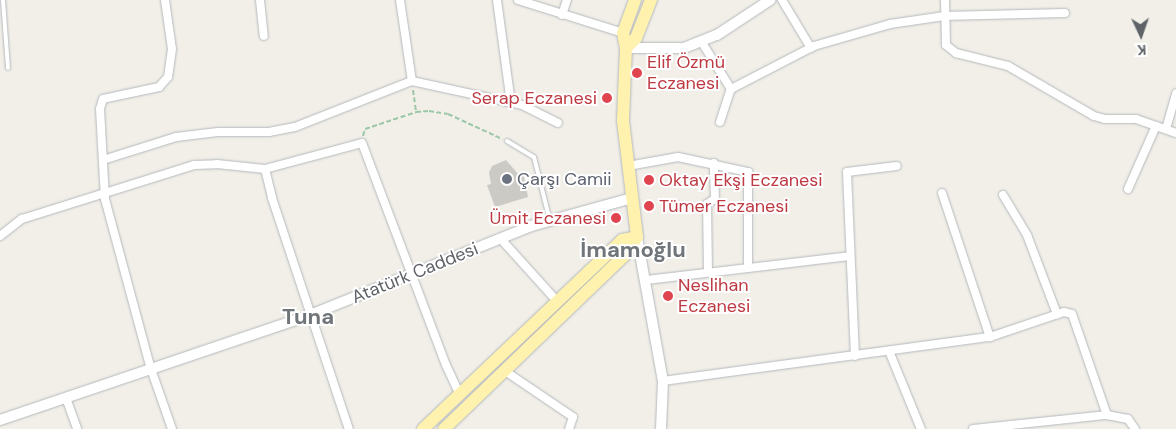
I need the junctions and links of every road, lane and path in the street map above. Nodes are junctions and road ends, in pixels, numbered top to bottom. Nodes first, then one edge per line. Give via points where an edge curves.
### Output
1 (4, 0) edge
2 (165, 0) edge
3 (260, 0) edge
4 (400, 0) edge
5 (497, 0) edge
6 (518, 0) edge
7 (567, 0) edge
8 (635, 0) edge
9 (650, 0) edge
10 (770, 0) edge
11 (782, 0) edge
12 (945, 0) edge
13 (1065, 14) dead end
14 (562, 15) junction
15 (944, 16) junction
16 (623, 33) junction
17 (264, 36) dead end
18 (701, 41) junction
19 (626, 48) junction
20 (810, 48) junction
21 (8, 68) dead end
22 (412, 81) junction
23 (731, 89) junction
24 (1176, 93) edge
25 (511, 102) junction
26 (416, 112) junction
27 (720, 122) dead end
28 (558, 123) dead end
29 (1156, 126) junction
30 (1166, 129) junction
31 (1176, 133) edge
32 (507, 141) joint
33 (362, 143) junction
34 (103, 160) junction
35 (627, 161) junction
36 (714, 163) junction
37 (897, 166) dead end
38 (266, 169) junction
39 (1128, 189) dead end
40 (104, 194) junction
41 (942, 194) dead end
42 (1003, 195) dead end
43 (632, 198) junction
44 (550, 221) junction
45 (0, 236) edge
46 (500, 238) junction
47 (637, 238) junction
48 (850, 256) junction
49 (748, 268) junction
50 (708, 272) junction
51 (413, 274) junction
52 (646, 280) junction
53 (557, 301) junction
54 (1057, 314) junction
55 (310, 315) junction
56 (990, 337) junction
57 (889, 351) junction
58 (855, 356) junction
59 (151, 369) junction
60 (504, 371) junction
61 (663, 381) junction
62 (459, 393) junction
63 (66, 398) junction
64 (1107, 416) junction
65 (0, 420) edge
66 (77, 429) edge
67 (172, 429) edge
68 (349, 429) edge
69 (423, 429) edge
70 (444, 429) edge
71 (569, 429) edge
72 (661, 429) edge
73 (921, 429) edge
74 (973, 429) edge
75 (1135, 429) edge

1 - 21 lane
2 - 34 street via 172,49 168,77 159,87 103,99 100,109
3 - 17 street
4 - 22 street
5 - 25 street
6 - 14 street
7 - 14 street
8 - 16 main road
9 - 19 main road via 636,38
10 - 18 street via 717,35
11 - 20 street
12 - 15 street
13 - 15 street
14 - 16 street
15 - 20 street via 890,24
15 - 29 street via 946,45 956,53 1008,66 1094,116 1105,120 1136,119
16 - 19 main road
18 - 19 street via 684,48
18 - 23 street
19 - 35 main road via 623,121
20 - 23 street
22 - 25 street
22 - 26 path
22 - 34 street via 295,127 269,132 209,132 176,137
23 - 27 street
24 - 30 street
25 - 28 street
26 - 32 path via 448,114
26 - 33 path via 365,129
29 - 30 street
29 - 39 street
30 - 31 street
32 - 44 lane via 534,157
33 - 38 street
33 - 51 street
34 - 40 street
35 - 36 street via 678,157
35 - 43 main road
36 - 49 street via 748,172
36 - 50 street via 715,199 707,204
37 - 48 street via 847,172
38 - 40 street via 194,165
38 - 55 street via 272,198
40 - 45 street via 22,219
40 - 59 street
41 - 56 street
42 - 54 street via 1027,234
43 - 44 street, Atatürk Caddesi
43 - 47 main road
44 - 46 street, Atatürk Caddesi
46 - 51 street, Atatürk Caddesi
46 - 53 street
47 - 52 street
47 - 53 main road via 622,240
47 - 60 main road via 624,256
48 - 49 street
48 - 58 street
49 - 50 street
50 - 52 street
51 - 55 street, Atatürk Caddesi
51 - 62 street
52 - 61 street
53 - 62 main road
54 - 56 street
54 - 64 street via 1072,314
55 - 59 street, Atatürk Caddesi
55 - 68 street
56 - 57 street
57 - 58 street
57 - 73 street
58 - 61 street
59 - 63 street, Atatürk Caddesi
59 - 67 street
60 - 70 main road
60 - 71 street via 573,417
61 - 72 street
62 - 69 main road
63 - 65 street, Atatürk Caddesi
63 - 66 street
64 - 74 street
64 - 75 street via 1128,419

